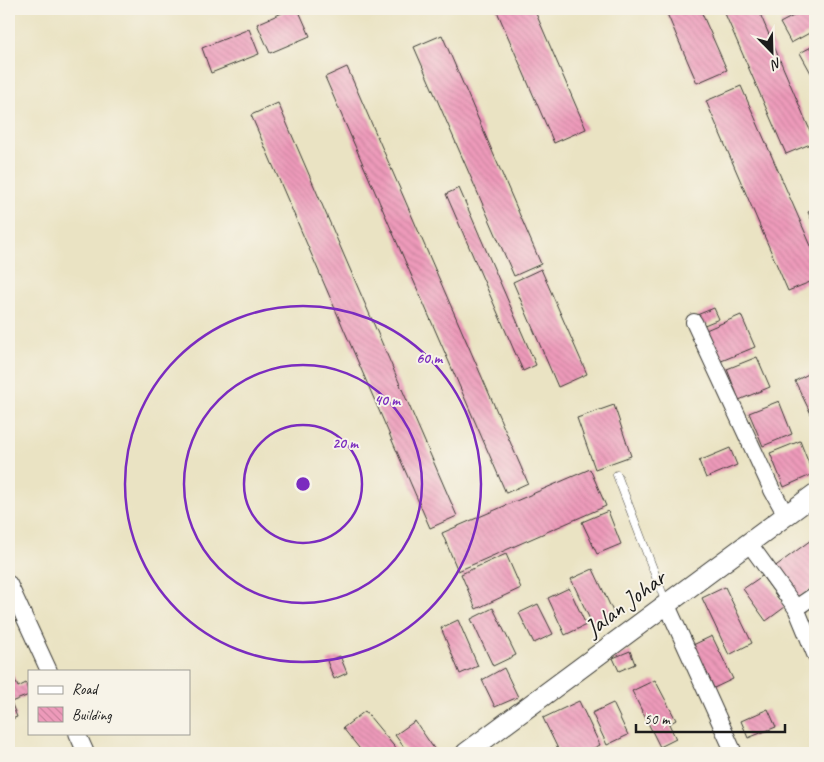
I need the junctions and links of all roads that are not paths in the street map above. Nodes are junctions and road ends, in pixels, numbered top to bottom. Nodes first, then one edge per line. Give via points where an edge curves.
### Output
1 (694, 322) dead end
2 (617, 475) dead end
3 (815, 494) edge
4 (786, 515) junction
5 (748, 542) junction
6 (9, 584) edge
7 (815, 595) edge
8 (666, 603) junction
9 (796, 608) junction
10 (815, 654) edge
11 (49, 670) edge
12 (77, 734) edge
13 (86, 753) edge
14 (466, 753) edge
15 (734, 753) edge

1 - 4 street
2 - 8 lane
3 - 4 street, Jalan Johar
4 - 5 street, Jalan Johar
5 - 8 street, Jalan Johar
5 - 9 street
6 - 11 street
7 - 9 street
8 - 14 street, Jalan Johar
8 - 15 street
9 - 10 street
12 - 13 street

